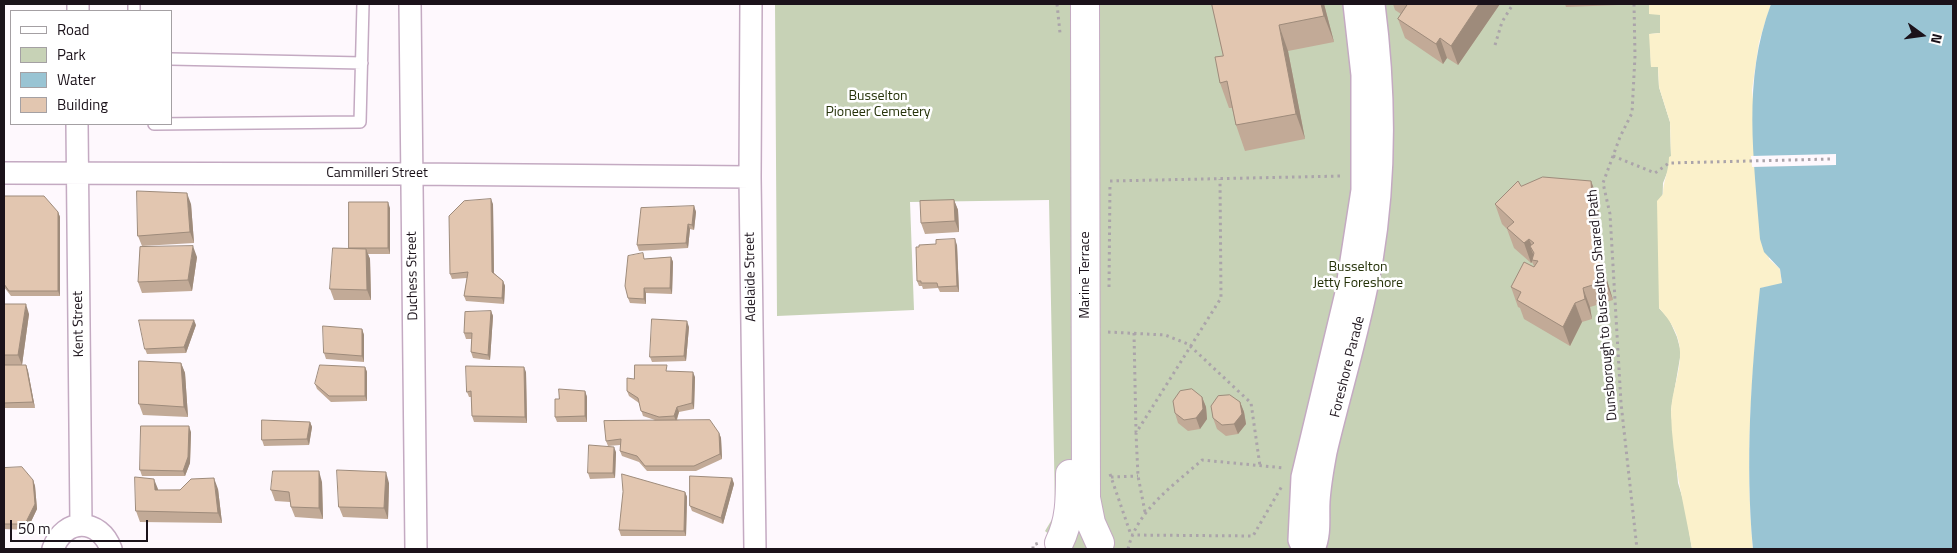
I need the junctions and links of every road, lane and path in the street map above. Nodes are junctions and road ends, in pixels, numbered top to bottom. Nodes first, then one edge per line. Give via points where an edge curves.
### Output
1 (363, 4) edge
2 (410, 4) edge
3 (751, 4) edge
4 (1058, 4) edge
5 (1068, 4) edge
6 (1085, 4) edge
7 (1354, 4) edge
8 (1374, 4) edge
9 (1513, 4) edge
10 (1634, 4) edge
11 (1060, 41) dead end
12 (1495, 45) dead end
13 (172, 58) edge
14 (362, 63) junction
15 (172, 124) edge
16 (77, 125) edge
17 (1613, 156) junction
18 (1832, 160) dead end
19 (4, 173) edge
20 (77, 173) junction
21 (412, 174) junction
22 (750, 177) junction
23 (1220, 179) junction
24 (1110, 181) dead end
25 (1346, 182) dead end
26 (1103, 331) dead end
27 (1134, 333) junction
28 (1190, 347) junction
29 (1136, 433) junction
30 (1260, 466) junction
31 (1286, 475) dead end
32 (1138, 476) junction
33 (1111, 477) dead end
34 (1284, 482) dead end
35 (1145, 512) junction
36 (81, 525) junction
37 (1131, 535) junction
38 (1049, 546) edge
39 (1109, 547) edge
40 (53, 549) edge
41 (111, 549) edge
42 (416, 549) edge
43 (754, 549) edge
44 (1303, 549) edge
45 (1314, 549) edge
46 (1636, 549) edge

1 - 14 lane
2 - 21 street, Duchess Street
3 - 22 street, Adelaide Street
4 - 11 path
5 - 38 street, Marine Terrace via 1070,498 1067,523
6 - 39 street, Marine Terrace via 1086,498 1091,523
7 - 44 street, Foreshore Parade via 1362,75 1362,190 1346,293 1302,477 1299,540
8 - 45 street, Foreshore Parade via 1382,101 1381,191 1365,297 1326,453 1319,498 1318,540
9 - 12 path via 1502,22
10 - 17 path, Dunsborough to Busselton Shared Path via 1632,113
13 - 14 lane
14 - 15 lane via 360,122
16 - 20 street, Kent Street
17 - 18 path via 1655,173 1669,163
17 - 46 path, Dunsborough to Busselton Shared Path via 1603,183 1610,214 1621,403
19 - 20 street, Cammilleri Street
20 - 21 street, Cammilleri Street
20 - 36 street, Kent Street
21 - 22 street, Cammilleri Street
21 - 42 street, Duchess Street
22 - 43 street, Adelaide Street
23 - 24 path
23 - 25 path via 1346,176
23 - 28 path via 1221,298
26 - 27 path
27 - 28 path via 1165,335
27 - 29 path
28 - 29 path
28 - 30 path via 1251,403
29 - 32 path
30 - 31 path via 1287,468
30 - 35 path via 1202,460
32 - 33 path
32 - 35 path
34 - 37 path via 1253,536
35 - 37 path
36 - 40 street via 62,533
36 - 41 street via 101,532
37 - 39 path
38 - 39 street via 1075,535 1093,538

